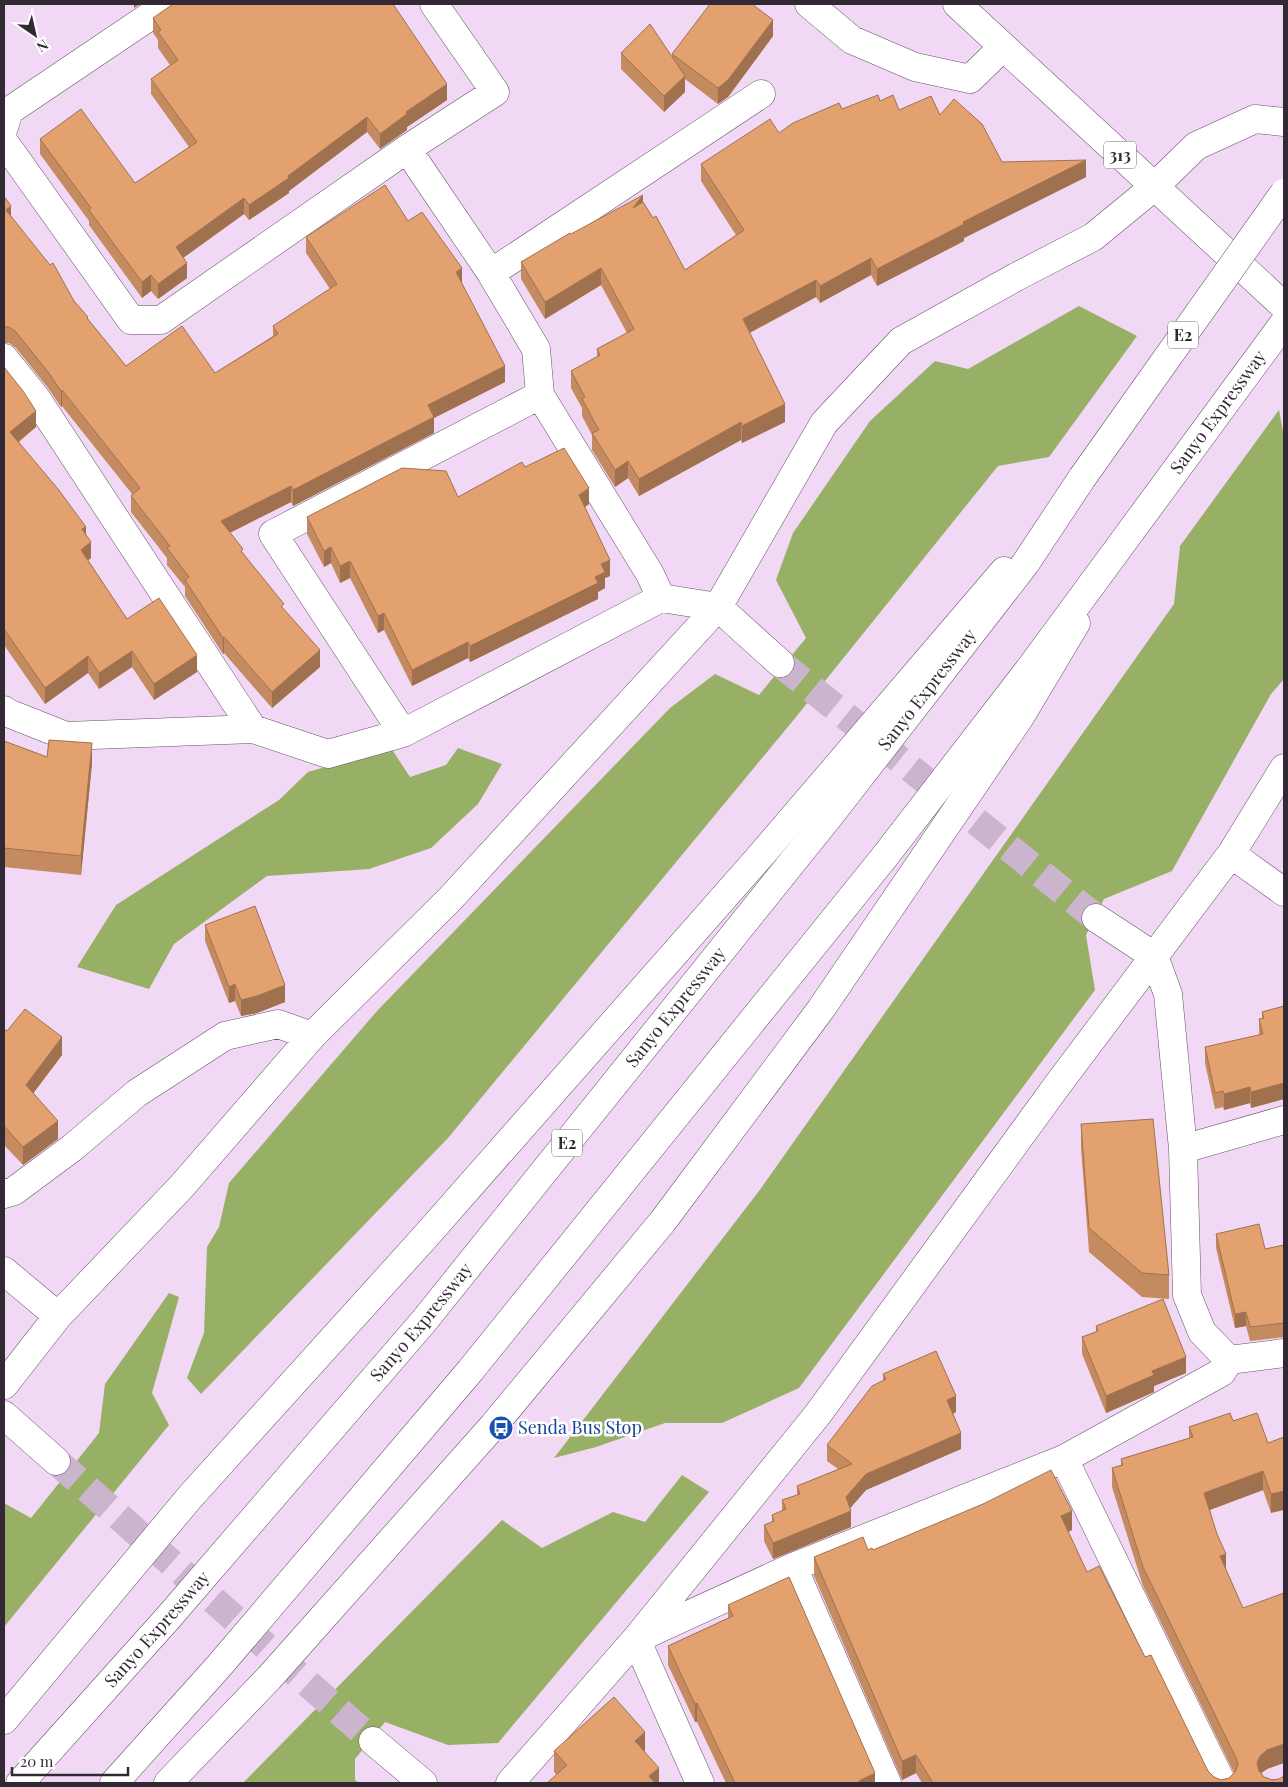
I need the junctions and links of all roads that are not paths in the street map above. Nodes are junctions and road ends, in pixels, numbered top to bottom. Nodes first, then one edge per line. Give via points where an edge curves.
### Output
1 (168, 4) edge
2 (434, 4) edge
3 (809, 4) edge
4 (957, 4) edge
5 (1003, 47) junction
6 (761, 94) dead end
7 (1284, 122) edge
8 (4, 127) edge
9 (4, 142) edge
10 (406, 149) junction
11 (1154, 186) junction
12 (1284, 193) edge
13 (491, 273) junction
14 (1284, 306) edge
15 (1284, 323) edge
16 (4, 358) edge
17 (540, 395) junction
18 (1082, 478) junction
19 (1128, 535) junction
20 (660, 598) junction
21 (718, 607) junction
22 (780, 663) tunnel mouth
23 (4, 710) edge
24 (253, 729) junction
25 (403, 733) junction
26 (1284, 768) edge
27 (1231, 854) junction
28 (1284, 892) edge
29 (1096, 918) tunnel mouth
30 (1154, 956) junction
31 (312, 1036) junction
32 (1284, 1120) edge
33 (1183, 1149) junction
34 (4, 1194) edge
35 (4, 1271) edge
36 (58, 1316) junction
37 (1284, 1353) edge
38 (1230, 1360) junction
39 (4, 1385) edge
40 (4, 1415) edge
41 (1064, 1459) junction
42 (56, 1461) tunnel mouth
43 (793, 1568) junction
44 (636, 1639) junction
45 (4, 1720) edge
46 (373, 1741) tunnel mouth
47 (20, 1783) edge
48 (114, 1783) edge
49 (168, 1783) edge
50 (423, 1783) edge
51 (510, 1783) edge
52 (700, 1783) edge
53 (887, 1783) edge
54 (1222, 1783) edge

1 - 8 main road via 9,111
2 - 10 main road via 495,92
3 - 5 main road via 852,40 915,67 970,79
4 - 5 main road, 313
5 - 11 main road, 313
6 - 13 main road
7 - 11 main road via 1256,119 1196,146
9 - 10 main road via 131,320 161,320
10 - 13 main road
11 - 14 main road, 313
11 - 21 main road via 1093,237 901,341 824,423
12 - 18 main road, Sanyo Expressway / E2, bridge
13 - 17 main road via 536,349
15 - 19 main road, Sanyo Expressway
16 - 24 main road via 36,398
17 - 20 main road via 650,574
17 - 25 main road via 273,534
18 - 45 main road via 763,853 425,1237 190,1497
18 - 47 main road, Sanyo Expressway / E2 via 1024,564 837,806 430,1314 168,1618
19 - 48 main road, Sanyo Expressway via 886,855 470,1371 219,1666
19 - 49 main road via 1014,726 821,1009 663,1221 487,1433 269,1678
20 - 21 main road
20 - 25 main road
21 - 22 main road
21 - 31 main road via 450,899
23 - 24 main road via 66,736
24 - 25 main road via 328,754
26 - 27 main road
27 - 28 main road
27 - 30 main road
29 - 30 main road
30 - 33 main road via 1168,994
30 - 44 main road via 818,1414
31 - 34 main road via 278,1024 225,1036 137,1093 72,1148 14,1191
31 - 36 main road via 182,1186
32 - 33 main road
33 - 38 main road via 1187,1295 1202,1332
35 - 36 main road
36 - 39 main road
37 - 38 main road
38 - 41 main road via 1222,1372
40 - 42 main road
41 - 43 main road
41 - 54 main road
43 - 44 main road
43 - 53 main road
44 - 51 main road
44 - 52 main road
46 - 50 main road

